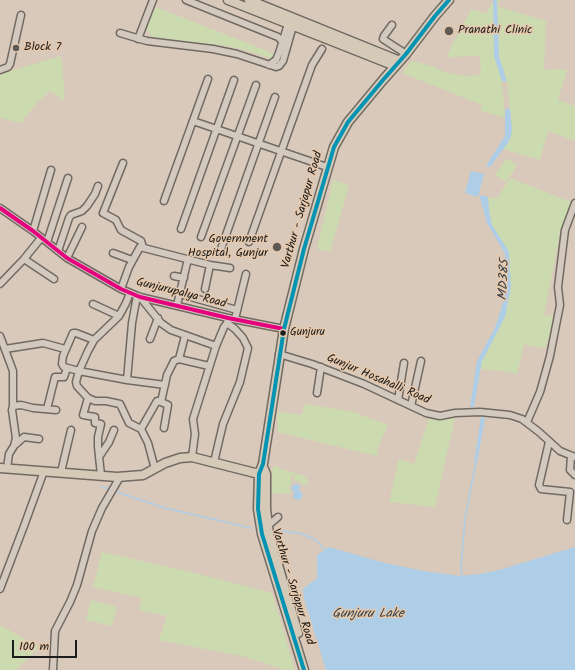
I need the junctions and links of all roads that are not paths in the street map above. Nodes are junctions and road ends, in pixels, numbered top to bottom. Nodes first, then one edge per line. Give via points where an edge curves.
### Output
1 (153, 0) edge
2 (186, 0) edge
3 (228, 0) edge
4 (449, 0) edge
5 (254, 1) edge
6 (21, 15) dead end
7 (291, 25) junction
8 (392, 25) dead end
9 (120, 33) dead end
10 (138, 39) junction
11 (285, 43) junction
12 (322, 48) dead end
13 (406, 54) junction
14 (398, 64) junction
15 (0, 70) edge
16 (208, 79) dead end
17 (234, 80) dead end
18 (256, 85) dead end
19 (275, 97) dead end
20 (193, 121) junction
21 (216, 129) junction
22 (238, 136) junction
23 (258, 143) junction
24 (282, 152) junction
25 (123, 163) dead end
26 (327, 167) junction
27 (51, 170) dead end
28 (68, 178) dead end
29 (98, 186) dead end
30 (164, 201) dead end
31 (575, 203) edge
32 (0, 208) edge
33 (82, 227) dead end
34 (181, 229) dead end
35 (33, 231) junction
36 (201, 237) dead end
37 (41, 238) junction
38 (47, 242) junction
39 (249, 242) dead end
40 (143, 247) junction
41 (221, 250) dead end
42 (58, 251) junction
43 (113, 253) dead end
44 (67, 258) junction
45 (24, 259) junction
46 (188, 259) junction
47 (132, 260) junction
48 (210, 265) junction
49 (230, 268) dead end
50 (246, 274) dead end
51 (174, 276) dead end
52 (184, 278) junction
53 (54, 279) dead end
54 (0, 284) edge
55 (121, 289) junction
56 (205, 289) dead end
57 (130, 293) junction
58 (180, 294) junction
59 (139, 296) junction
60 (126, 303) junction
61 (92, 304) dead end
62 (177, 305) junction
63 (134, 306) junction
64 (237, 310) junction
65 (119, 316) junction
66 (158, 318) junction
67 (230, 320) junction
68 (284, 329) junction
69 (0, 336) edge
70 (185, 336) junction
71 (150, 339) dead end
72 (94, 340) junction
73 (216, 346) junction
74 (5, 349) junction
75 (65, 349) junction
76 (280, 354) junction
77 (179, 359) junction
78 (421, 361) dead end
79 (404, 363) dead end
80 (209, 366) junction
81 (321, 367) junction
82 (67, 368) junction
83 (79, 371) junction
84 (126, 380) junction
85 (165, 385) junction
86 (317, 393) dead end
87 (88, 398) junction
88 (398, 400) junction
89 (161, 402) junction
90 (13, 406) junction
91 (411, 406) junction
92 (46, 410) junction
93 (56, 410) dead end
94 (527, 422) junction
95 (164, 428) dead end
96 (141, 429) junction
97 (71, 430) dead end
98 (114, 430) dead end
99 (39, 439) dead end
100 (548, 442) junction
101 (14, 446) junction
102 (99, 457) junction
103 (192, 457) junction
104 (573, 457) edge
105 (214, 462) junction
106 (4, 468) edge
107 (155, 469) junction
108 (44, 471) junction
109 (61, 472) junction
110 (262, 474) junction
111 (575, 475) edge
112 (101, 476) junction
113 (120, 477) junction
114 (572, 492) edge
115 (278, 517) dead end
116 (567, 520) dead end
117 (267, 522) junction
118 (0, 589) edge
119 (53, 670) edge
120 (304, 670) edge
121 (310, 670) edge

1 - 10 street
2 - 11 street
3 - 7 main road
4 - 13 main road, Varthur - Sarjapur Road
5 - 14 main road
6 - 15 street via 10,64
7 - 11 street
7 - 14 main road
8 - 13 street via 383,39
9 - 10 street
10 - 11 street via 213,49 269,65 276,60
12 - 24 street via 312,65
13 - 14 main road, Varthur - Sarjapur Road
14 - 26 main road, Varthur - Sarjapur Road via 348,122 334,147
16 - 20 street
17 - 21 street
18 - 22 street
19 - 23 street
20 - 21 street
20 - 30 street
21 - 22 street
21 - 34 street
22 - 23 street
22 - 36 street
23 - 24 street
23 - 41 street
24 - 26 street
24 - 39 street
25 - 40 street via 104,213 116,220 121,230 141,241
26 - 68 main road, Varthur - Sarjapur Road
27 - 35 street
28 - 38 street
29 - 42 street via 87,206 69,218
31 - 94 street via 565,230 558,287 560,305 550,356 540,392
32 - 35 street, Gunjurupalya Road
33 - 44 street
35 - 37 street, Gunjurupalya Road
37 - 38 street, Gunjurupalya Road
37 - 45 street
38 - 42 street, Gunjurupalya Road
40 - 46 street
40 - 47 street via 138,248
42 - 44 street, Gunjurupalya Road
43 - 47 street
44 - 55 street, Gunjurupalya Road
45 - 53 street
45 - 54 street
46 - 48 street
46 - 52 street
47 - 55 street
48 - 49 street
48 - 56 street
50 - 64 street
51 - 52 street
52 - 58 street
55 - 57 street, Gunjurupalya Road
57 - 59 street, Gunjurupalya Road
57 - 60 street
58 - 62 street
58 - 64 street
59 - 62 street, Gunjurupalya Road
59 - 63 street
59 - 66 street
60 - 63 street
60 - 65 street
61 - 65 street
62 - 67 street, Gunjurupalya Road
63 - 84 street
64 - 67 street
65 - 72 street
66 - 70 street via 171,330
66 - 71 street
67 - 68 street, Gunjurupalya Road
67 - 73 street
67 - 105 street via 248,348 240,382 226,415
68 - 76 main road, Varthur - Sarjapur Road
69 - 74 street
70 - 73 street
70 - 77 street
72 - 75 street via 74,333
72 - 83 street
73 - 80 street
74 - 75 street via 43,343
74 - 90 street via 13,371
75 - 82 street via 62,364
76 - 81 street, Gunjur Hosahalli Road
76 - 110 main road, Varthur - Sarjapur Road
77 - 80 street
77 - 85 street via 174,361
78 - 91 street
79 - 88 street
80 - 103 street via 193,420 195,434
81 - 86 street
81 - 88 street, Gunjur Hosahalli Road
82 - 83 street
82 - 92 street via 64,377 55,377
83 - 84 street
83 - 87 street via 77,386
84 - 85 street
85 - 89 street
87 - 96 street via 120,404 129,423
87 - 102 street via 83,415 96,417 94,423 101,424 98,437
88 - 91 street, Gunjur Hosahalli Road
89 - 95 street via 168,405
89 - 96 street via 156,401
90 - 92 street
90 - 101 street via 16,434
91 - 94 street, Gunjur Hosahalli Road via 440,416 472,411 510,415
92 - 93 street
94 - 100 street, Gunjur Hosahalli Road
96 - 107 street
97 - 109 street
98 - 102 street
99 - 101 street via 24,437
100 - 104 street, Gunjur Hosahalli Road
100 - 114 street via 541,488
101 - 106 street
102 - 112 street
103 - 105 main road
103 - 107 main road via 180,458
104 - 111 street via 570,470
105 - 110 main road
106 - 108 main road
107 - 113 main road via 143,475
108 - 109 main road
108 - 118 street
109 - 112 main road
110 - 117 main road, Varthur - Sarjapur Road
110 - 120 main road, Varthur - Sarjapur Road via 258,509 262,534
112 - 113 main road
113 - 119 street via 92,531 77,585 55,631
114 - 116 street
115 - 117 street via 272,523
117 - 121 main road, Varthur - Sarjapur Road

